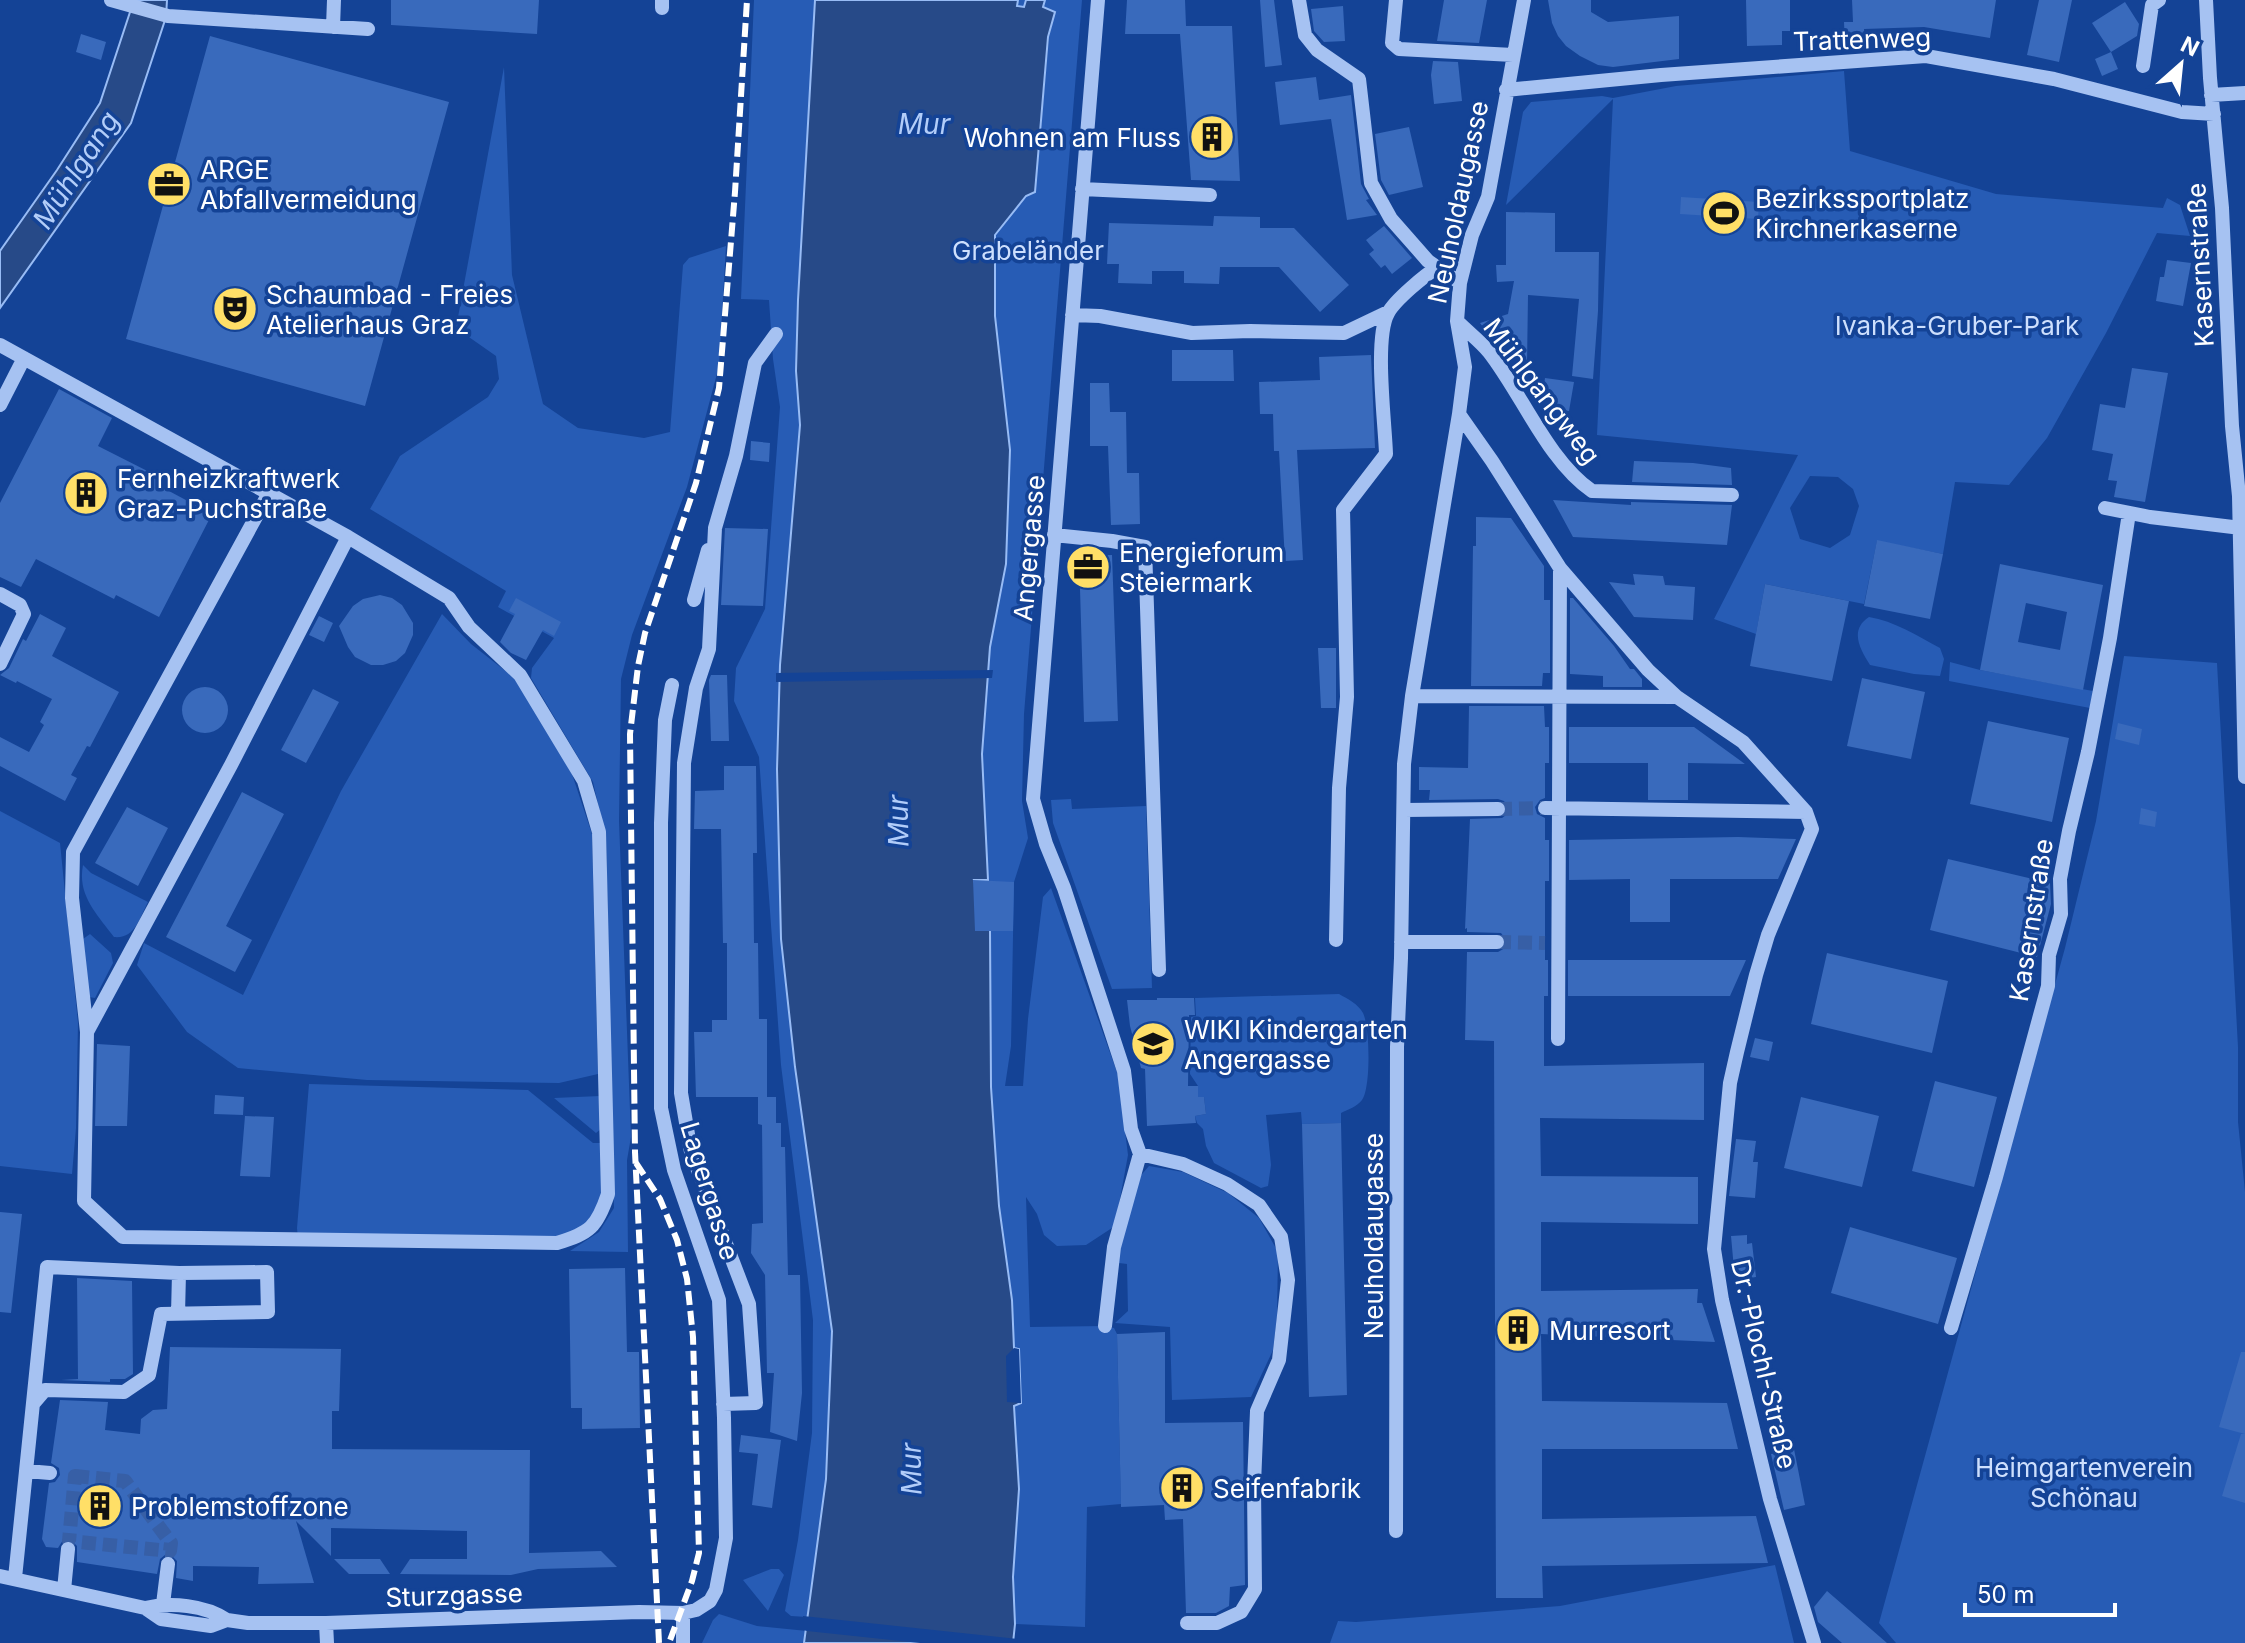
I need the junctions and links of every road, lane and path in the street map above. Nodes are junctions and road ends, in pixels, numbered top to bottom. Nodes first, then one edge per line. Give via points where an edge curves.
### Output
1 (111, 0) edge
2 (334, 0) edge
3 (1098, 0) edge
4 (1299, 0) edge
5 (1396, 0) edge
6 (1524, 0) edge
7 (2159, 0) edge
8 (2206, 0) edge
9 (333, 27) junction
10 (368, 29) dead end
11 (1513, 55) junction
12 (2143, 66) dead end
13 (1506, 90) junction
14 (2245, 93) edge
15 (2211, 95) junction
16 (2214, 114) junction
17 (1082, 189) junction
18 (1210, 195) dead end
19 (1438, 267) junction
20 (1460, 283) junction
21 (1388, 312) junction
22 (1072, 315) junction
23 (1457, 321) junction
24 (776, 334) dead end
25 (0, 345) edge
26 (24, 358) junction
27 (0, 405) edge
28 (1459, 414) junction
29 (269, 493) junction
30 (1732, 495) dead end
31 (2105, 508) dead end
32 (2129, 513) junction
33 (715, 528) junction
34 (2241, 528) junction
35 (1054, 535) junction
36 (348, 537) junction
37 (1560, 568) junction
38 (0, 594) edge
39 (694, 600) dead end
40 (0, 664) edge
41 (672, 685) dead end
42 (1412, 696) junction
43 (1559, 696) junction
44 (1677, 697) junction
45 (2245, 777) edge
46 (1551, 808) junction
47 (1498, 809) tunnel mouth
48 (1404, 810) junction
49 (1806, 812) junction
50 (661, 918) junction
51 (682, 919) junction
52 (1336, 940) dead end
53 (1401, 942) junction
54 (1497, 942) tunnel mouth
55 (1159, 970) dead end
56 (87, 1032) junction
57 (1558, 1039) dead end
58 (1140, 1154) junction
59 (179, 1273) junction
60 (178, 1314) junction
61 (1105, 1326) dead end
62 (1951, 1328) dead end
63 (33, 1404) junction
64 (723, 1404) junction
65 (27, 1471) junction
66 (50, 1473) dead end
67 (1396, 1531) dead end
68 (68, 1549) dead end
69 (168, 1564) dead end
70 (7, 1577) edge
71 (64, 1590) junction
72 (163, 1604) junction
73 (145, 1608) junction
74 (683, 1613) junction
75 (227, 1620) junction
76 (326, 1623) junction
77 (1187, 1623) dead end
78 (327, 1643) edge
79 (683, 1643) edge
80 (1814, 1643) edge

1 - 9 street via 168,16
2 - 9 street
3 - 17 street, Angergasse
4 - 19 street via 1305,35 1317,50 1359,79 1371,183 1391,219
5 - 11 street via 1392,43 1399,49
6 - 11 street, Neuholdaugasse
7 - 12 street via 2152,5
8 - 15 street, Kasernstraße
9 - 10 street
11 - 13 street, Neuholdaugasse
13 - 16 street, Trattenweg via 1926,56 2054,79 2182,112
13 - 20 street, Neuholdaugasse via 1488,197
14 - 15 street
15 - 16 street, Kasernstraße
16 - 34 street, Kasernstraße
17 - 18 street
17 - 22 street, Angergasse
19 - 20 street
19 - 21 street
20 - 23 street, Neuholdaugasse
21 - 22 street via 1344,333 1192,333
21 - 52 street via 1380,339 1386,454 1343,510 1347,697
22 - 35 street, Angergasse
23 - 28 street, Neuholdaugasse via 1465,367
23 - 30 street, Mühlgangweg via 1489,352 1555,452 1592,491
24 - 33 street via 755,363
25 - 26 street
26 - 27 street
26 - 29 street
28 - 37 street
28 - 42 street, Neuholdaugasse
29 - 36 street
29 - 56 street via 73,852 72,898
31 - 32 street
32 - 34 street
32 - 62 street, Kasernstraße via 2110,638 2060,879 2061,914 2049,955 2048,986
33 - 39 street
33 - 51 street via 709,649 696,688 684,763
34 - 45 street, Kasernstraße
35 - 55 street via 1145,547
35 - 58 street, Angergasse via 1033,799 1120,1056
36 - 56 street
36 - 56 street via 449,598 469,627 520,675 584,781 599,832 608,1194 600,1216 582,1235 557,1243 123,1237 84,1201
37 - 43 street
37 - 44 street
38 - 40 street via 20,605 24,614
41 - 50 street, Lagergasse via 665,720
42 - 43 street
42 - 48 street, Neuholdaugasse
43 - 44 street
43 - 46 street
44 - 49 street via 1743,742
46 - 49 street
46 - 57 street
47 - 48 street
48 - 53 street, Neuholdaugasse
49 - 80 street, Dr.-Plochl-Straße via 1812,829 1768,935 1730,1083 1714,1249 1770,1499
50 - 51 street
50 - 64 street, Lagergasse via 661,1108 674,1170 719,1300
51 - 64 street via 681,1093 691,1152 749,1304 756,1403
53 - 54 street
53 - 67 street, Neuholdaugasse
58 - 61 street via 1114,1247
58 - 77 street via 1183,1164 1259,1205 1281,1237 1288,1280 1279,1360 1257,1411 1255,1589 1241,1612 1217,1623
59 - 60 street
59 - 60 street via 267,1272 268,1312
59 - 63 street via 47,1267
60 - 63 street via 161,1314 149,1375 124,1392 45,1390
63 - 65 street
64 - 74 street, Lagergasse via 726,1538 720,1574 710,1601
65 - 66 street
65 - 70 street via 20,1533
68 - 71 street
69 - 72 street
70 - 71 street, Sturzgasse
71 - 73 street, Sturzgasse
72 - 73 street, Sturzgasse
72 - 75 street, Sturzgasse via 213,1611
73 - 75 street, Sturzgasse via 161,1619 211,1626
74 - 76 street, Sturzgasse
74 - 79 street
75 - 76 street, Sturzgasse
76 - 78 street

